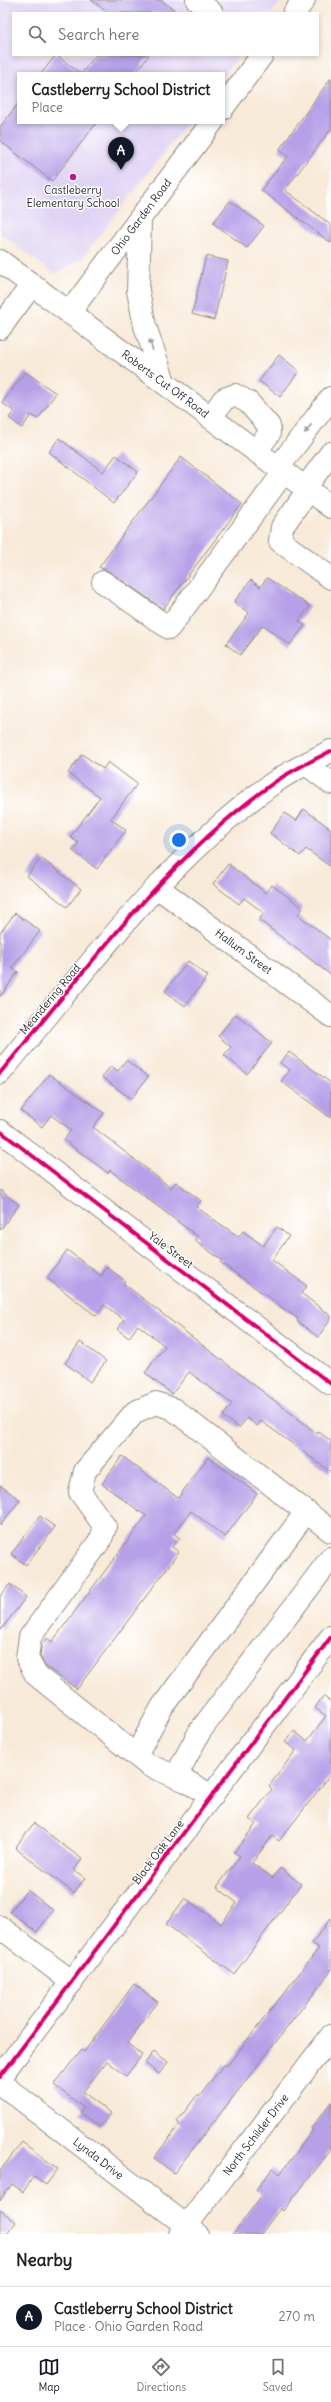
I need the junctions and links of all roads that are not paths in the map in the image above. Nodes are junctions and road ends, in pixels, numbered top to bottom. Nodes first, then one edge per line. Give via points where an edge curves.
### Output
1 (197, 0) edge
2 (223, 0) edge
3 (304, 0) edge
4 (212, 12) edge
5 (214, 12) edge
6 (295, 12) edge
7 (261, 56) edge
8 (225, 105) edge
9 (211, 124) edge
10 (140, 220) junction
11 (0, 261) edge
12 (31, 286) junction
13 (69, 313) junction
14 (0, 328) edge
15 (164, 382) junction
16 (331, 398) edge
17 (211, 418) junction
18 (256, 451) junction
19 (331, 453) edge
20 (281, 470) junction
21 (306, 489) junction
22 (330, 505) edge
23 (331, 578) edge
24 (104, 582) dead end
25 (331, 751) edge
26 (306, 764) junction
27 (331, 782) edge
28 (157, 887) junction
29 (331, 1016) edge
30 (0, 1073) edge
31 (0, 1131) edge
32 (331, 1384) edge
33 (306, 1512) junction
34 (331, 1531) edge
35 (331, 1558) edge
36 (331, 1637) edge
37 (136, 1755) junction
38 (176, 1776) junction
39 (212, 1796) junction
40 (0, 1927) edge
41 (72, 1982) junction
42 (330, 2040) edge
43 (2, 2071) edge
44 (188, 2231) edge

1 - 4 street
2 - 5 street
3 - 6 street
7 - 8 street
9 - 10 street, Ohio Garden Road
10 - 13 street, Ohio Garden Road
15 -> 10 street via 145,326 138,291
11 - 12 street, Roberts Cut Off Road
12 - 13 street, Roberts Cut Off Road
12 - 14 street
13 - 15 street, Roberts Cut Off Road
15 - 17 street, Roberts Cut Off Road
16 -> 20 street
17 - 18 street, Roberts Cut Off Road
17 - 18 street via 224,399 235,395 248,402 270,426 269,434
18 - 20 street, Roberts Cut Off Road
19 - 21 street
20 - 21 street, Roberts Cut Off Road
20 - 24 street via 169,628
21 - 22 street, Roberts Cut Off Road
21 - 23 street via 282,527 280,541
25 - 26 street, Meandering Road
26 - 27 street
26 - 28 street, Meandering Road via 269,786 215,828
28 - 29 street, Hallum Street
28 - 30 street, Meandering Road
31 - 32 street, Yale Street
33 - 34 street
33 - 37 street via 162,1707
33 - 37 street via 173,1409 156,1403 135,1412 85,1471 80,1492 105,1527 101,1540 30,1637 27,1658 36,1675
35 - 38 street via 200,1731
36 - 39 street, Black Oak Lane
37 - 38 street via 148,1765
38 - 39 street
39 - 41 street, Black Oak Lane
40 - 41 street
41 - 43 street, Black Oak Lane
42 - 44 street, North Schilder Drive
43 - 44 street, Lynda Drive

